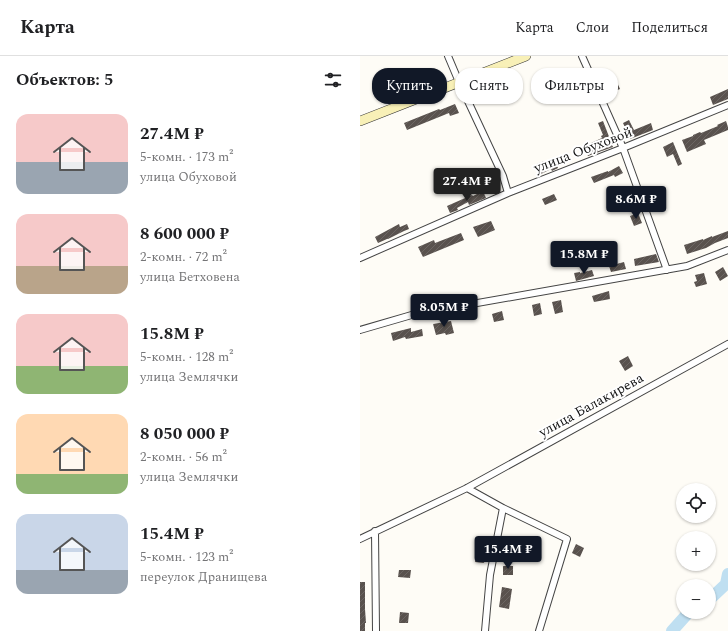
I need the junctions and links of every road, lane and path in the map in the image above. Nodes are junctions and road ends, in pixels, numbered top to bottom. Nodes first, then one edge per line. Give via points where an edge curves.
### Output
1 (448, 56) edge
2 (526, 56) edge
3 (582, 56) edge
4 (495, 68) edge
5 (455, 73) edge
6 (455, 84) edge
7 (469, 104) edge
8 (728, 105) edge
9 (360, 121) edge
10 (623, 148) junction
11 (508, 193) junction
12 (728, 250) edge
13 (360, 258) edge
14 (667, 270) junction
15 (360, 330) edge
16 (728, 344) edge
17 (467, 488) junction
18 (503, 508) junction
19 (375, 531) junction
20 (360, 539) edge
21 (376, 631) edge
22 (485, 631) edge
23 (539, 631) edge

1 - 5 street
2 - 4 street
3 - 10 street
6 - 9 street
7 - 11 street via 503,176
8 - 10 street, улица Обуховой
10 - 11 street, улица Обуховой
10 - 14 street
11 - 13 street, улица Обуховой
12 - 14 street via 687,266
14 - 15 street via 415,314
16 - 17 street, улица Балакирева
17 - 18 street
17 - 19 street, улица Балакирева
18 - 22 street via 490,575
18 - 23 street via 567,539
19 - 20 street, улица Балакирева
19 - 21 street

